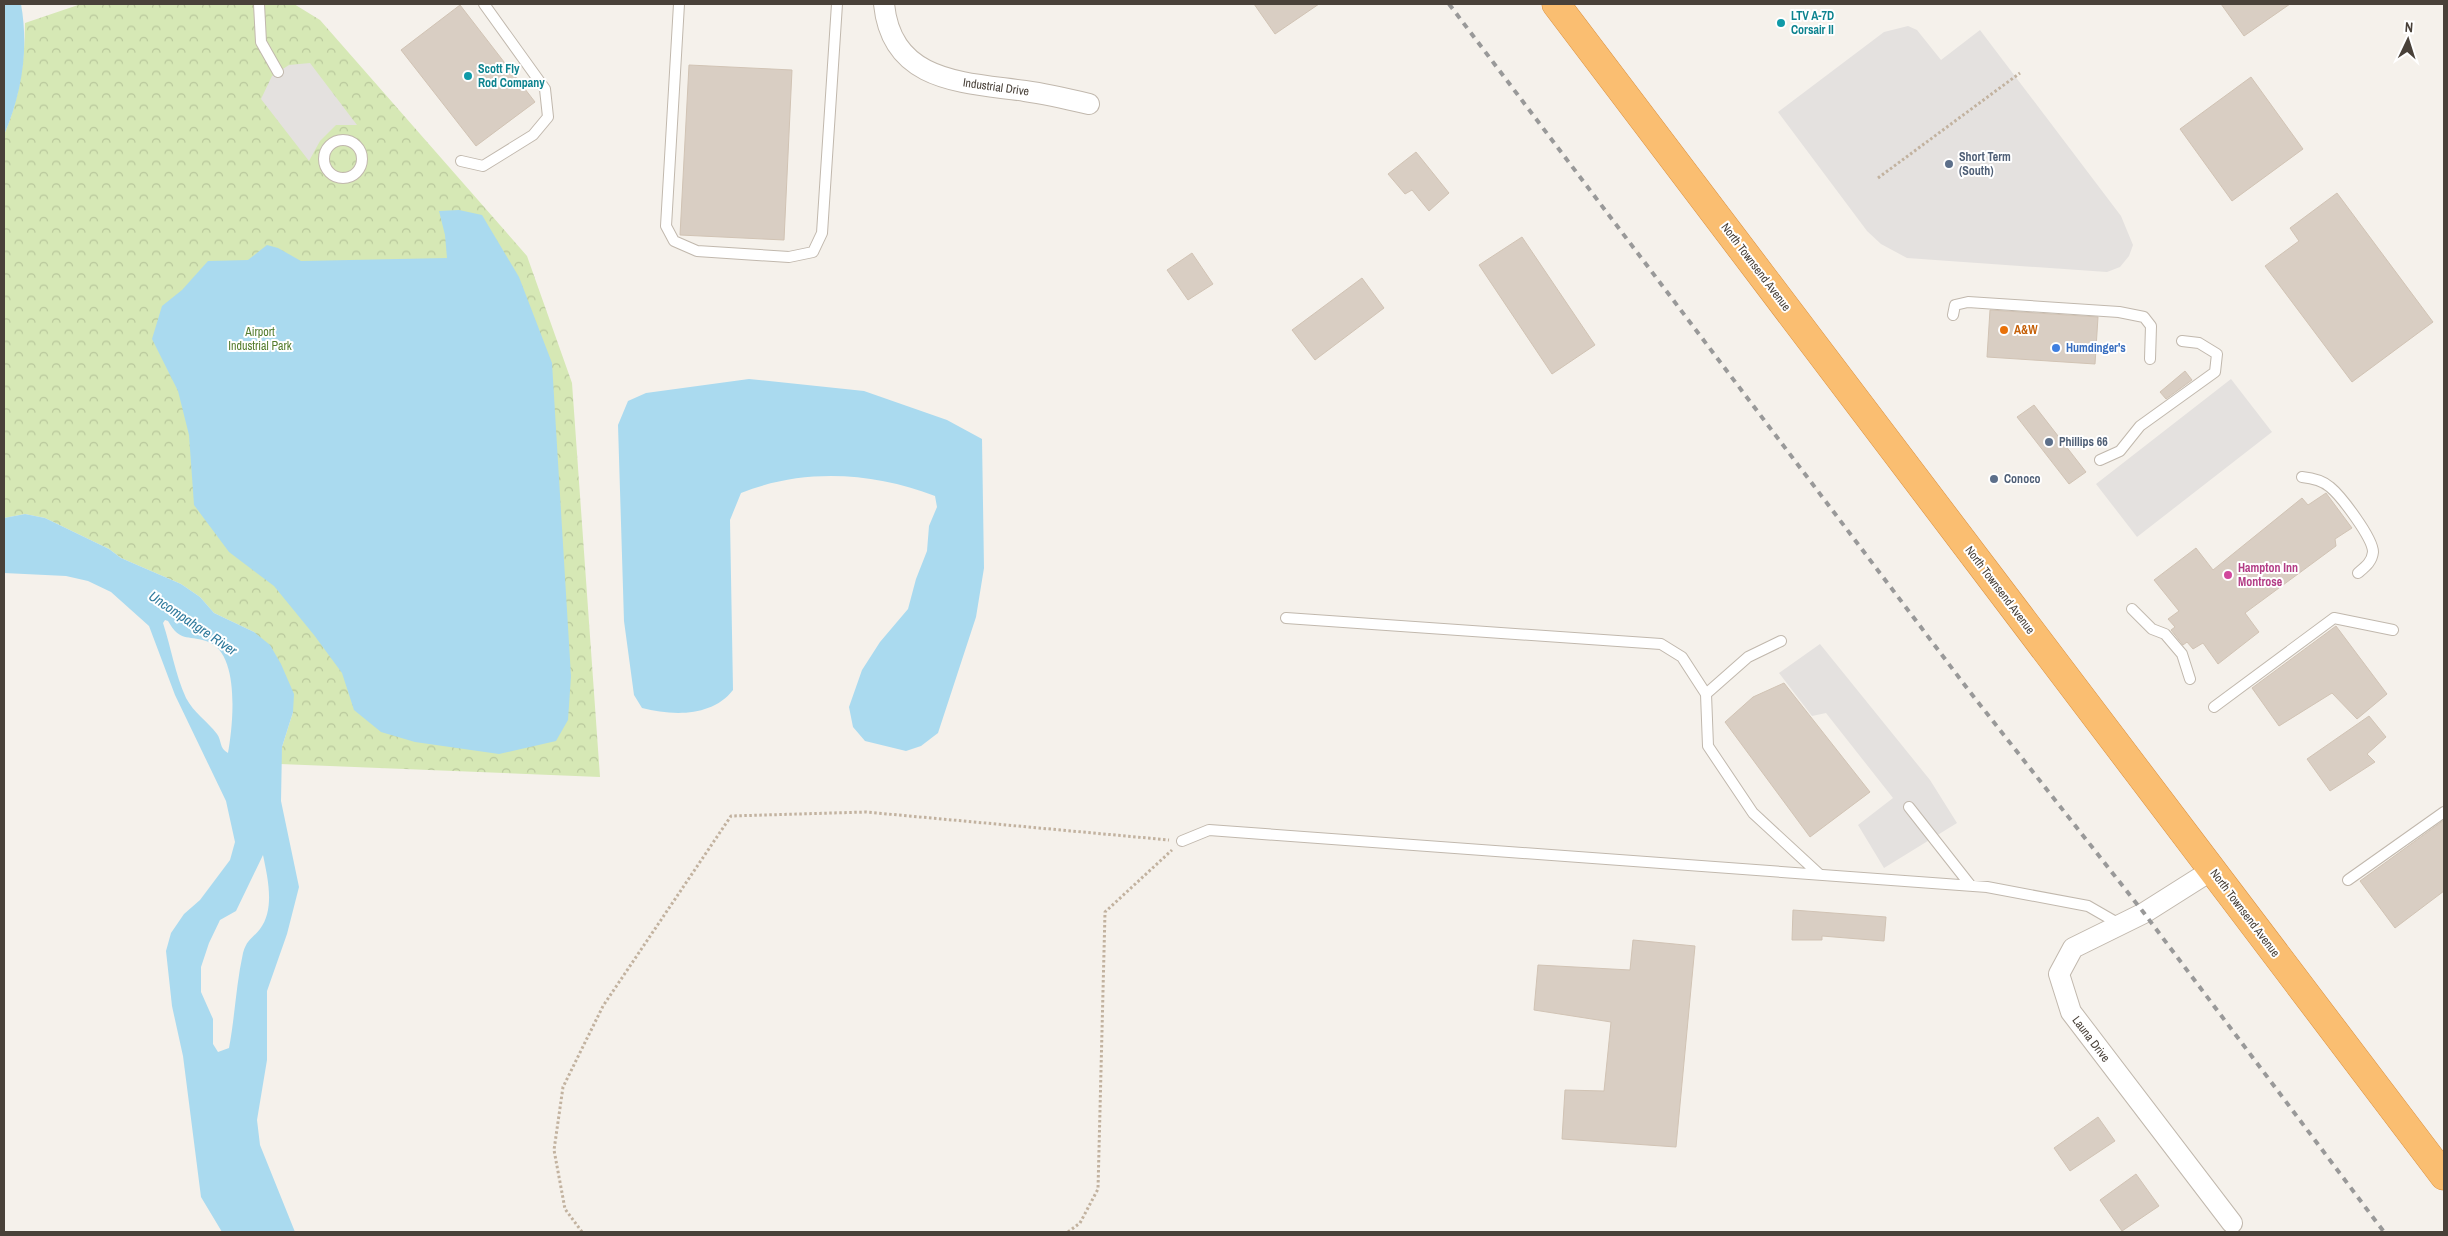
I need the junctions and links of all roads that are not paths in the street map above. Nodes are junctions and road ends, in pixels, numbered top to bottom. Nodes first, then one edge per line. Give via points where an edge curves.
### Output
1 (259, 4) edge
2 (484, 4) edge
3 (679, 4) edge
4 (837, 4) edge
5 (884, 4) edge
6 (1556, 4) edge
7 (278, 72) dead end
8 (1089, 104) dead end
9 (461, 161) dead end
10 (1953, 315) dead end
11 (2182, 341) dead end
12 (2150, 359) dead end
13 (2100, 460) dead end
14 (2302, 477) dead end
15 (2358, 573) dead end
16 (2132, 609) dead end
17 (1286, 618) dead end
18 (2393, 630) dead end
19 (1781, 641) dead end
20 (2190, 679) dead end
21 (1706, 694) junction
22 (2214, 707) dead end
23 (1909, 807) dead end
24 (2444, 812) edge
25 (1182, 841) road end
26 (2212, 870) junction
27 (1819, 874) junction
28 (2348, 880) dead end
29 (1972, 886) junction
30 (2121, 925) junction
31 (2444, 1176) edge
32 (2230, 1229) edge

1 - 7 lane via 261,42
2 - 9 lane via 546,89 548,117 533,134 483,166
3 - 4 lane via 666,226 674,241 697,251 789,257 813,252 822,232
5 - 8 street, Industrial Drive via 885,19 893,38 904,55 920,67 961,84 1027,91
6 - 26 highway, North Townsend Avenue
10 - 12 lane via 1955,305 1968,302 2119,312 2144,317 2151,326
11 - 13 lane via 2199,343 2217,354 2215,372 2140,426 2120,451
14 - 15 lane via 2317,479 2331,487 2364,532 2373,550 2370,562
16 - 20 lane via 2152,630 2165,634 2182,654
17 - 21 lane via 1661,644 1682,657
18 - 22 lane via 2334,618
19 - 21 lane via 1748,657
21 - 27 lane via 1708,746 1753,813
23 - 29 lane
24 - 28 lane
25 - 27 lane via 1209,830
26 - 30 street, Launa Drive
26 - 31 highway, North Townsend Avenue
27 - 29 lane
29 - 30 lane via 2088,906
30 - 32 street, Launa Drive via 2073,948 2060,974 2071,1012

